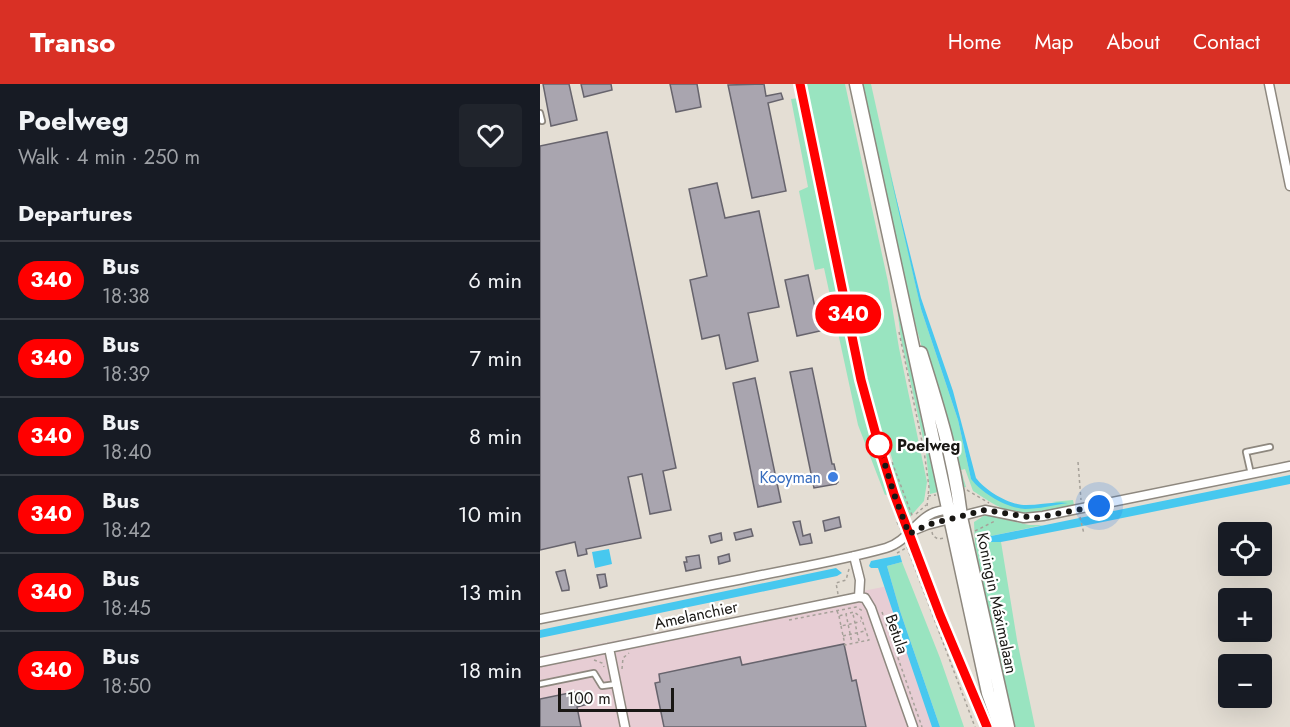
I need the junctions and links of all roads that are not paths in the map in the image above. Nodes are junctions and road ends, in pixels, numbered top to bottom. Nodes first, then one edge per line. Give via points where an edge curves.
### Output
1 (800, 84) edge
2 (856, 84) edge
3 (1269, 84) edge
4 (540, 113) edge
5 (542, 121) dead end
6 (1290, 186) edge
7 (1270, 447) dead end
8 (1290, 466) edge
9 (1251, 474) junction
10 (954, 515) junction
11 (907, 532) junction
12 (855, 558) junction
13 (859, 597) junction
14 (540, 620) edge
15 (609, 648) junction
16 (540, 662) edge
17 (540, 684) edge
18 (616, 684) junction
19 (625, 727) edge
20 (913, 727) edge
21 (987, 727) edge
22 (1000, 727) edge
23 (1008, 727) edge

1 - 11 lane via 861,380
2 - 10 main road, Koningin Máximalaan via 907,313 947,436 958,490
3 - 6 street
4 - 5 lane
7 - 9 lane via 1246,452
8 - 9 street
9 - 10 street via 1081,513 1034,518 985,510
10 - 11 street
10 - 22 main road, Koningin Máximalaan via 988,693
10 - 23 main road, Koningin Máximalaan
11 - 12 street via 892,546
11 - 21 lane
12 - 13 street
12 - 14 street
13 - 15 street, Amelanchier
13 - 20 street, Betula via 865,598 871,608
15 - 16 street, Amelanchier
15 - 18 street
17 - 18 lane via 594,673 602,686
18 - 19 street

